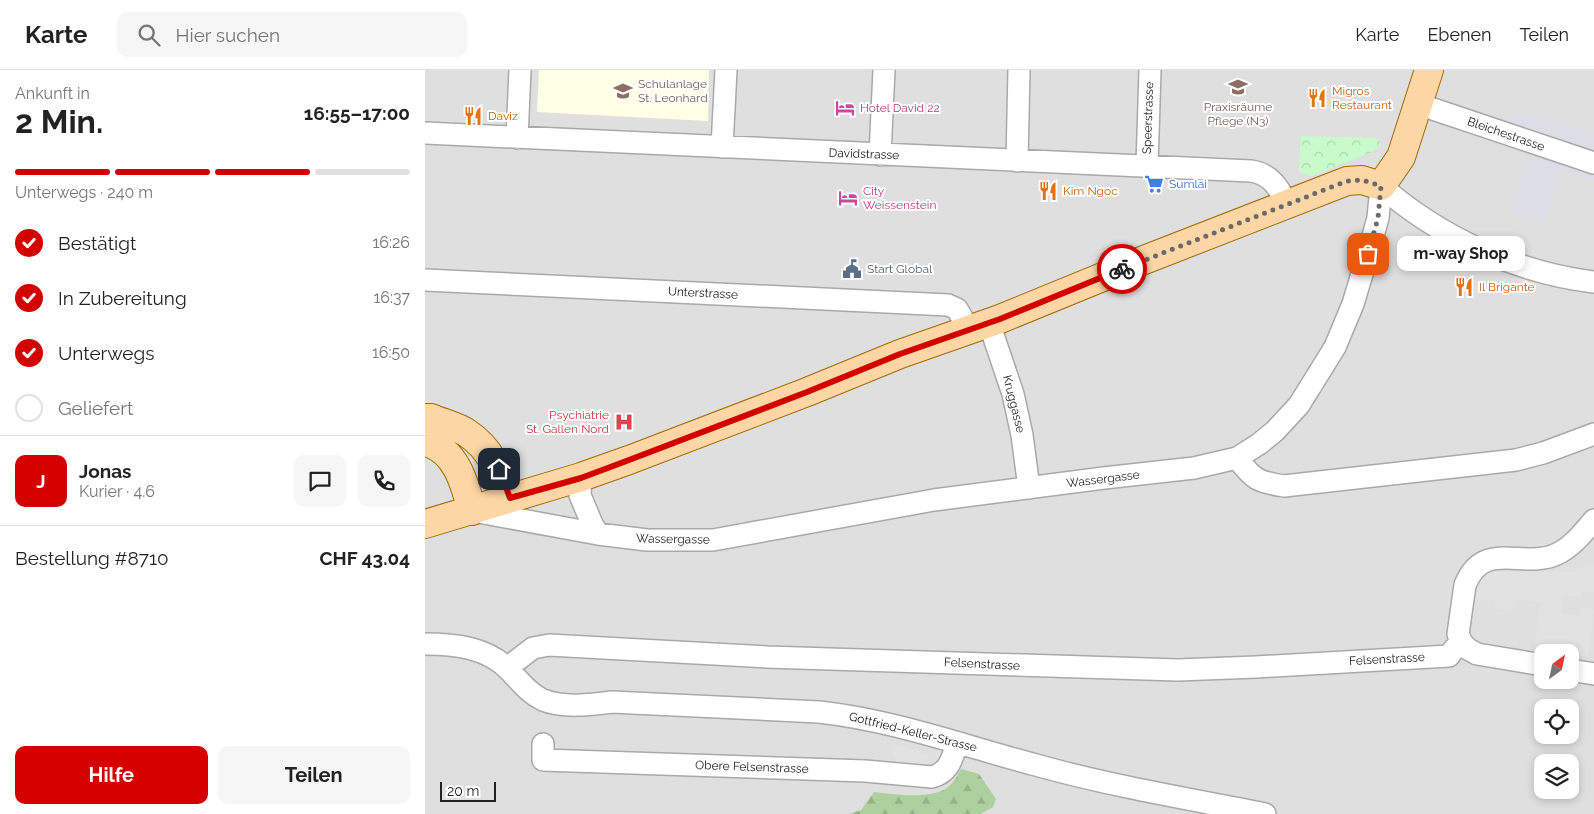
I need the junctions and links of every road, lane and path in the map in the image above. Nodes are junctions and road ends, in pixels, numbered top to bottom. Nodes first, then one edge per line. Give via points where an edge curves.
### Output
1 (520, 70) edge
2 (726, 70) edge
3 (884, 70) edge
4 (1019, 70) edge
5 (1150, 70) edge
6 (1429, 70) edge
7 (1418, 104) junction
8 (425, 133) edge
9 (517, 138) junction
10 (722, 147) junction
11 (880, 155) junction
12 (1017, 161) junction
13 (1594, 163) edge
14 (1147, 166) junction
15 (1381, 186) junction
16 (1287, 204) junction
17 (425, 280) edge
18 (1594, 282) edge
19 (979, 326) junction
20 (425, 418) edge
21 (1594, 434) edge
22 (425, 442) edge
23 (1237, 458) junction
24 (581, 478) junction
25 (1029, 488) junction
26 (510, 498) junction
27 (472, 511) junction
28 (1594, 520) edge
29 (425, 524) edge
30 (598, 534) junction
31 (1461, 643) junction
32 (425, 644) edge
33 (1534, 664) edge
34 (507, 668) junction
35 (1579, 672) edge
36 (1594, 674) edge
37 (957, 743) junction
38 (543, 744) dead end
39 (1265, 814) edge

1 - 9 street
2 - 10 street
3 - 11 street
4 - 12 street
5 - 14 street, Speerstrasse
6 - 7 main road
7 - 13 street, Bleichestrasse
7 - 15 main road via 1401,157
8 - 9 street, Davidstrasse
9 - 10 street, Davidstrasse
10 - 11 street, Davidstrasse
11 - 12 street, Davidstrasse
12 - 14 street, Davidstrasse
14 - 16 street, Davidstrasse via 1255,172 1267,176 1277,185
15 - 16 main road via 1351,180
15 - 18 street via 1401,204 1490,253 1524,267
15 - 23 street, Wassergasse via 1378,218 1366,263 1335,347 1299,405 1275,431
16 - 19 main road
17 - 19 street, Unterstrasse via 947,305
19 - 24 main road
19 - 25 street, Kruggasse via 1013,394
20 - 26 main road via 467,433 474,439 499,469
21 - 23 street via 1516,460 1284,486 1265,484 1251,476
22 - 27 main road via 445,453 456,465
23 - 25 street, Wassergasse via 1194,468
24 - 26 main road
24 - 30 street via 580,495
25 - 30 street, Wassergasse via 918,503 713,540 647,540
26 - 27 main road
27 - 29 main road
27 - 30 street, Wassergasse
28 - 31 street via 1557,554 1534,559 1492,558 1479,565 1465,585 1458,634
31 - 33 street via 1477,654
31 - 34 street, Felsenstrasse via 1449,656 1178,670 767,657 549,645 533,648
32 - 34 street via 470,648 491,656
34 - 37 street, Gottfried-Keller-Strasse via 534,695 551,702 612,702 849,715
35 - 36 street
37 - 38 street, Obere Felsenstrasse via 949,766 933,777 865,771 543,760
37 - 39 street, Gottfried-Keller-Strasse via 1037,766

